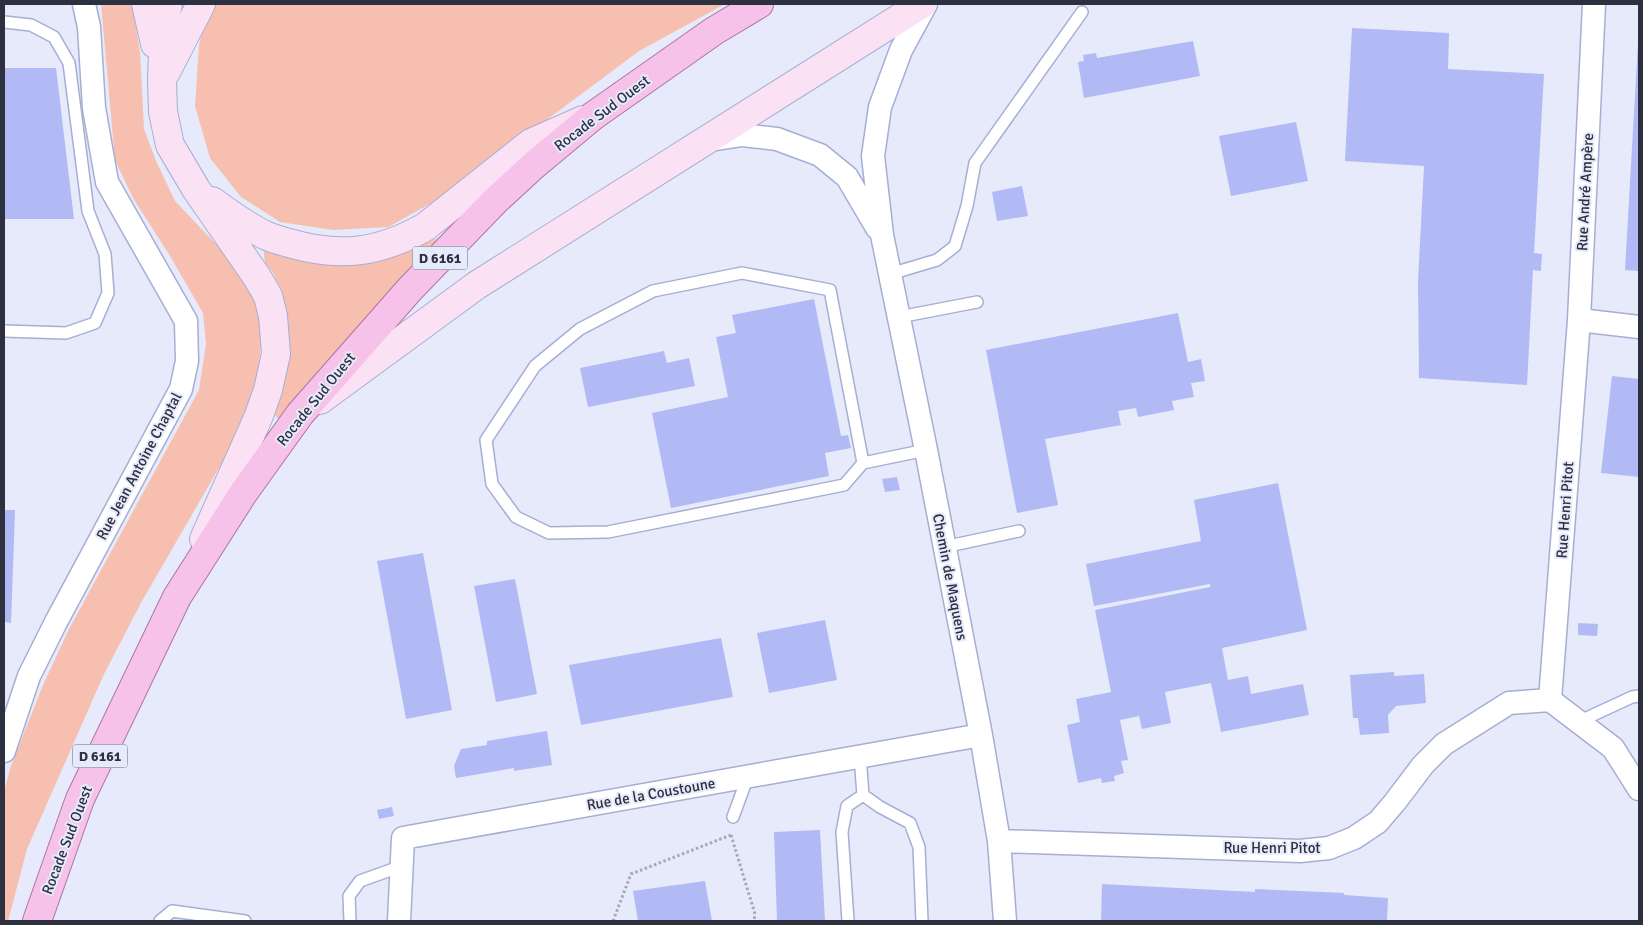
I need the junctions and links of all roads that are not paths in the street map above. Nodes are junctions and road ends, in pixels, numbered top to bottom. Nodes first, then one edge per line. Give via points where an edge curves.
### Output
1 (84, 4) edge
2 (146, 4) edge
3 (168, 4) edge
4 (201, 4) edge
5 (759, 4) edge
6 (924, 4) edge
7 (1594, 4) edge
8 (1082, 12) dead end
9 (4, 22) edge
10 (162, 80) junction
11 (594, 116) junction
12 (702, 142) junction
13 (196, 189) junction
14 (882, 235) junction
15 (890, 274) junction
16 (977, 302) dead end
17 (899, 317) junction
18 (1579, 320) junction
19 (1639, 327) edge
20 (4, 332) edge
21 (300, 414) junction
22 (926, 450) junction
23 (863, 463) junction
24 (1019, 531) dead end
25 (944, 547) junction
26 (177, 597) junction
27 (1639, 696) edge
28 (1550, 700) junction
29 (1578, 722) junction
30 (981, 735) junction
31 (4, 751) edge
32 (860, 756) junction
33 (748, 776) junction
34 (1639, 789) edge
35 (863, 795) junction
36 (733, 817) dead end
37 (999, 841) junction
38 (402, 866) junction
39 (37, 921) edge
40 (160, 921) edge
41 (245, 921) edge
42 (350, 921) edge
43 (399, 921) edge
44 (848, 921) edge
45 (922, 921) edge
46 (1004, 921) edge

1 - 31 street, Rue Jean Antoine Chaptal via 89,27 94,108 107,182 186,320 187,361 181,389 29,676
2 - 10 main road
3 - 10 main road via 164,22
4 - 10 main road
5 - 11 main road, Rocade Sud Ouest / D 6161 via 714,31
6 - 12 main road
6 - 14 street, Chemin de Maquens via 901,50 880,107 873,156
7 - 18 street, Rue André Ampère
8 - 15 lane via 975,163 955,246 937,260
9 - 20 lane via 31,25 54,37 69,63 88,211 105,254 108,293 95,323 66,333
10 - 13 main road via 163,112 170,145
11 - 13 main road via 531,143 425,227 406,238 376,248 343,252 322,250 267,236
11 - 21 main road, Rocade Sud Ouest / D 6161 via 495,200 410,288
12 - 14 street, Chemin de Maquens via 742,135 777,139 820,155 847,177
12 - 21 main road via 477,285
13 - 26 main road via 268,296 276,354 258,418
14 - 15 street, Chemin de Maquens
15 - 17 street, Chemin de Maquens
16 - 17 lane
17 - 22 street, Chemin de Maquens
18 - 19 street
18 - 28 street, Rue Henri Pitot
21 - 26 main road, Rocade Sud Ouest / D 6161 via 244,492
22 - 23 lane
22 - 25 street, Chemin de Maquens
23 - 23 lane via 830,290 742,273 654,291 580,329 535,366 486,440 492,484 516,517 549,534 608,532 844,485
24 - 25 lane
25 - 30 street, Chemin de Maquens
26 - 39 main road, Rocade Sud Ouest / D 6161 via 80,799
27 - 29 lane via 1632,696
28 - 29 street
28 - 37 street, Rue Henri Pitot via 1509,703 1444,744 1378,822 1354,838 1329,848 1300,851
29 - 34 street via 1613,748
30 - 32 street, Rue de la Coustoune
30 - 37 street, Chemin de Maquens
32 - 33 street, Rue de la Coustoune
32 - 35 lane
33 - 36 lane
33 - 38 street, Rue de la Coustoune via 403,838
35 - 44 lane via 847,806 842,832
35 - 45 lane via 910,823 920,847
37 - 46 street, Chemin de Maquens
38 - 42 lane via 360,882 349,896
38 - 43 street, Rue de la Coustoune
40 - 41 lane via 172,911

